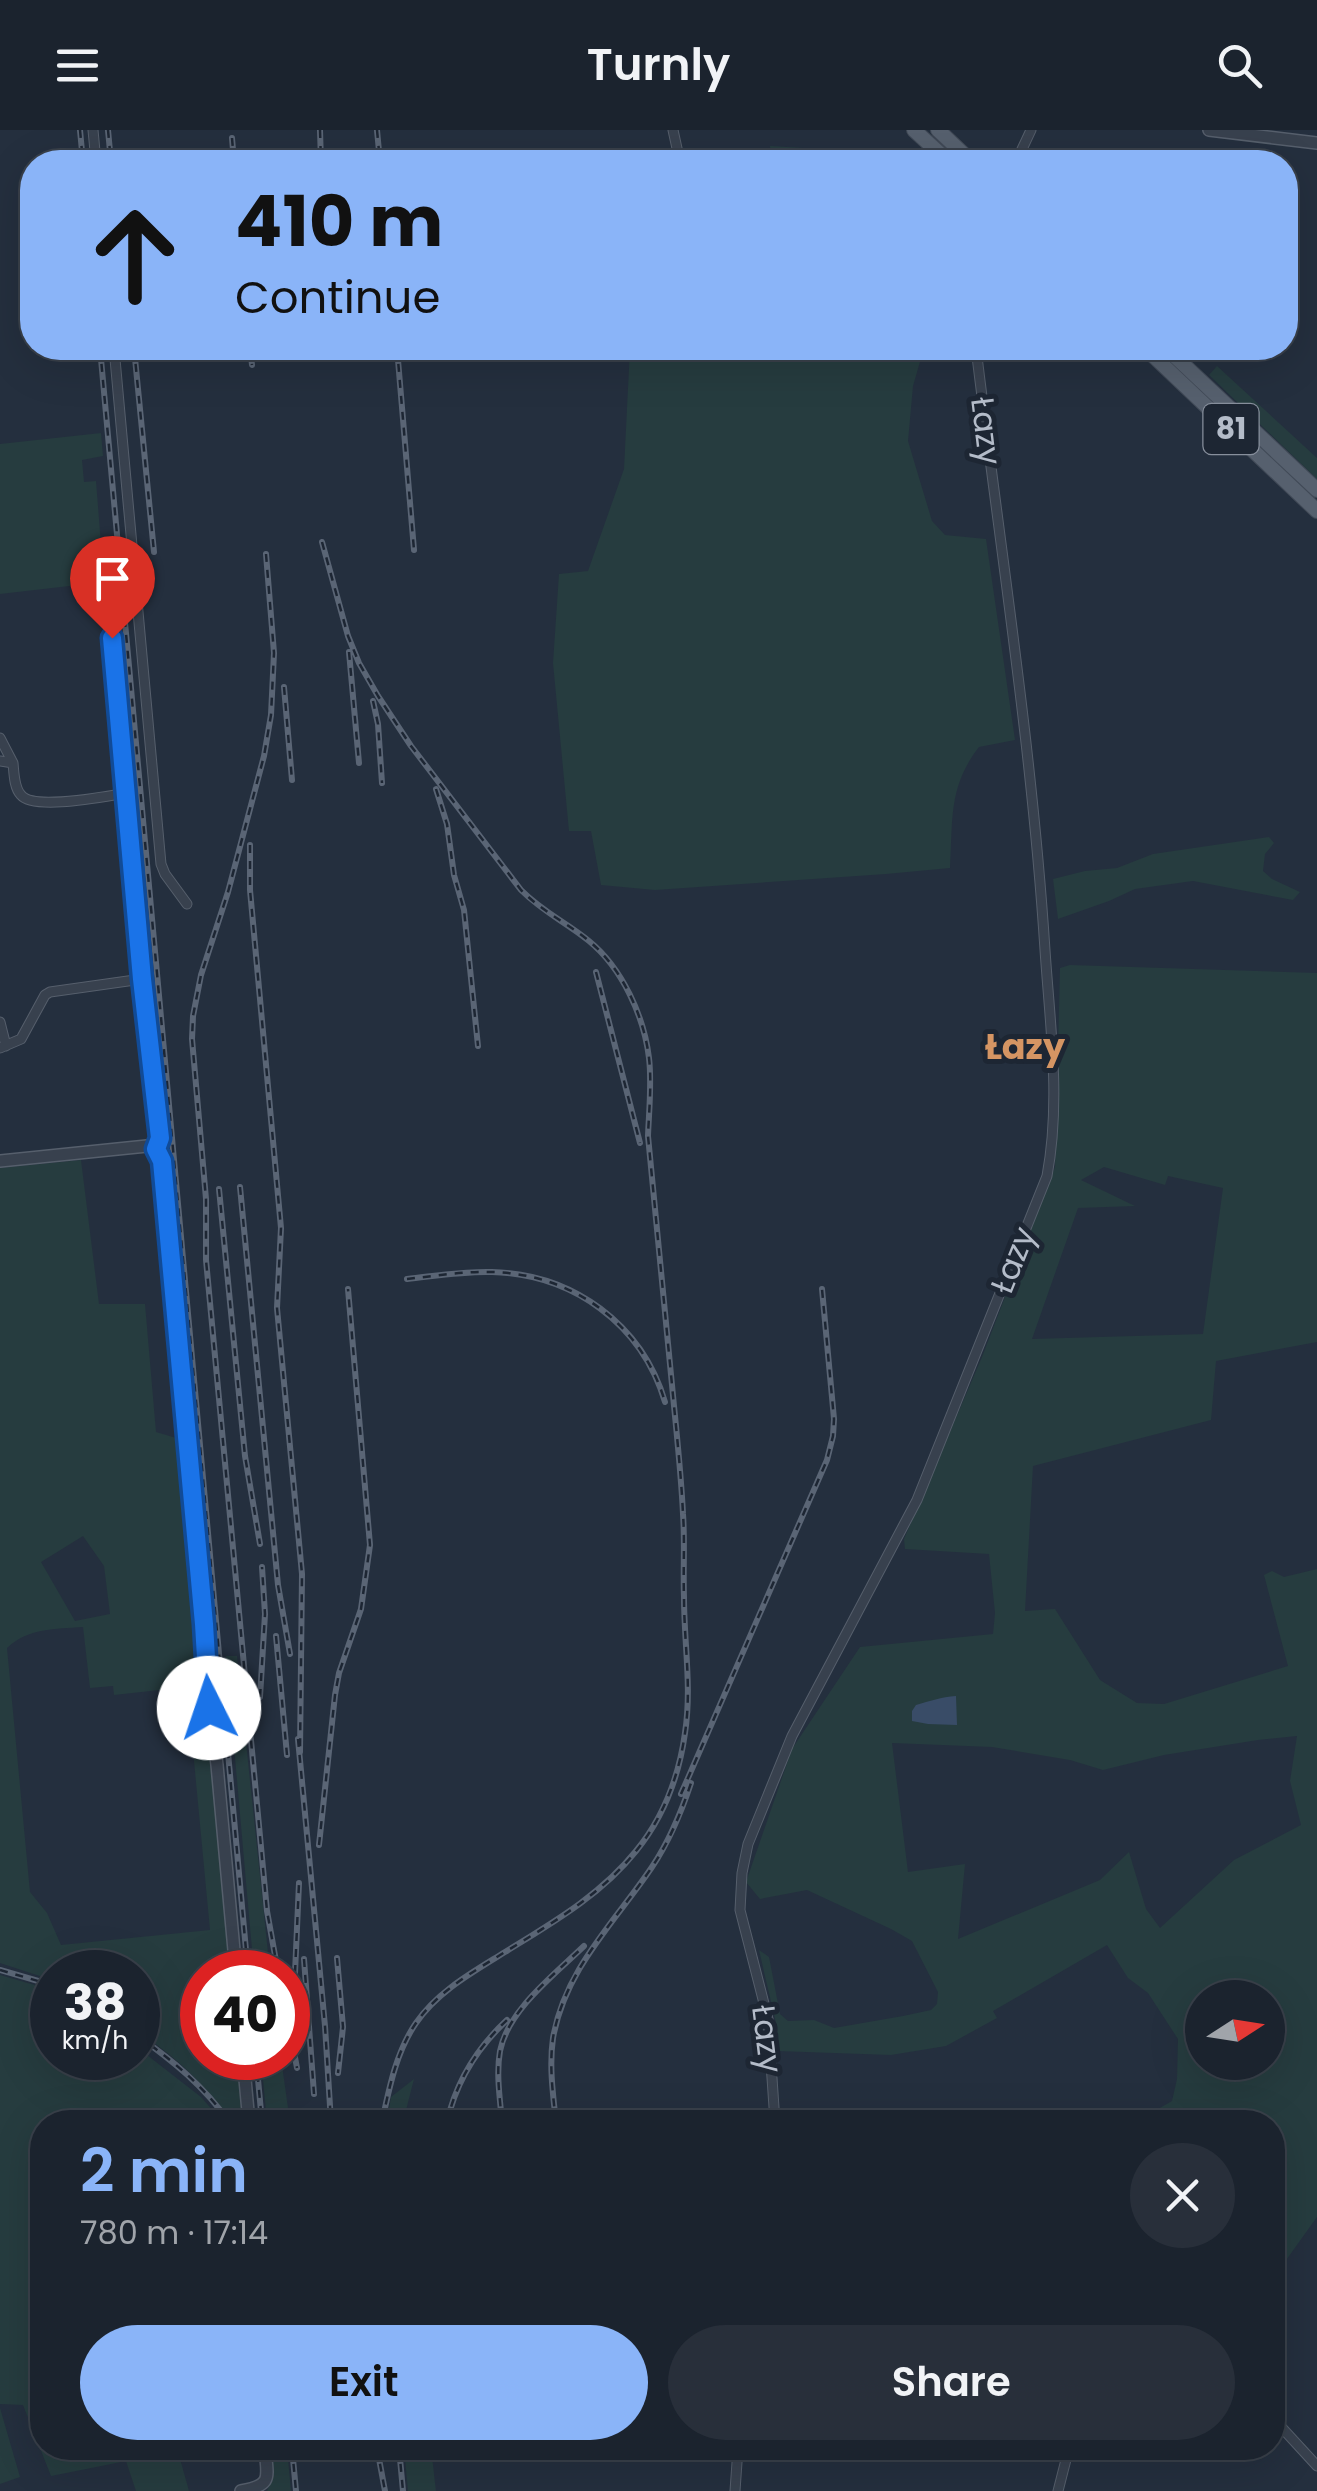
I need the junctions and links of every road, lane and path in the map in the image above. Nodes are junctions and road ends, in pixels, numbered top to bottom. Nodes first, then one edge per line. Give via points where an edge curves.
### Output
1 (914, 130) edge
2 (938, 130) edge
3 (1209, 130) edge
4 (1317, 143) edge
5 (936, 150) edge
6 (959, 150) edge
7 (115, 360) edge
8 (978, 360) edge
9 (1158, 360) edge
10 (1179, 360) edge
11 (1317, 490) edge
12 (1317, 510) edge
13 (106, 577) dead end
14 (0, 738) edge
15 (0, 761) edge
16 (13, 764) junction
17 (127, 794) junction
18 (188, 904) dead end
19 (142, 979) junction
20 (0, 1022) edge
21 (3, 1047) edge
22 (156, 1149) junction
23 (0, 1161) edge
24 (234, 1950) edge
25 (246, 2080) edge
26 (248, 2110) edge
27 (774, 2110) edge
28 (1285, 2431) edge
29 (266, 2460) edge
30 (737, 2460) edge
31 (1065, 2460) edge
32 (1317, 2466) edge
33 (241, 2491) edge
34 (735, 2491) edge
35 (1058, 2491) edge

1 - 5 main road
2 - 6 main road
3 - 4 street
7 - 18 street via 162,864
8 - 27 street, Łazy via 1040,868 1054,1142 1047,1176 916,1500 792,1736 748,1844 740,1910 768,2019
9 - 12 main road, 81
10 - 11 main road, 81
13 - 17 street
14 - 16 street
15 - 16 street
16 - 17 street via 17,791 28,800
17 - 19 street
19 - 21 street via 50,992 21,1039
19 - 22 street
20 - 21 street
22 - 23 street
22 - 24 street
25 - 26 street
28 - 32 street
29 - 33 street via 264,2483
30 - 34 street
31 - 35 street

